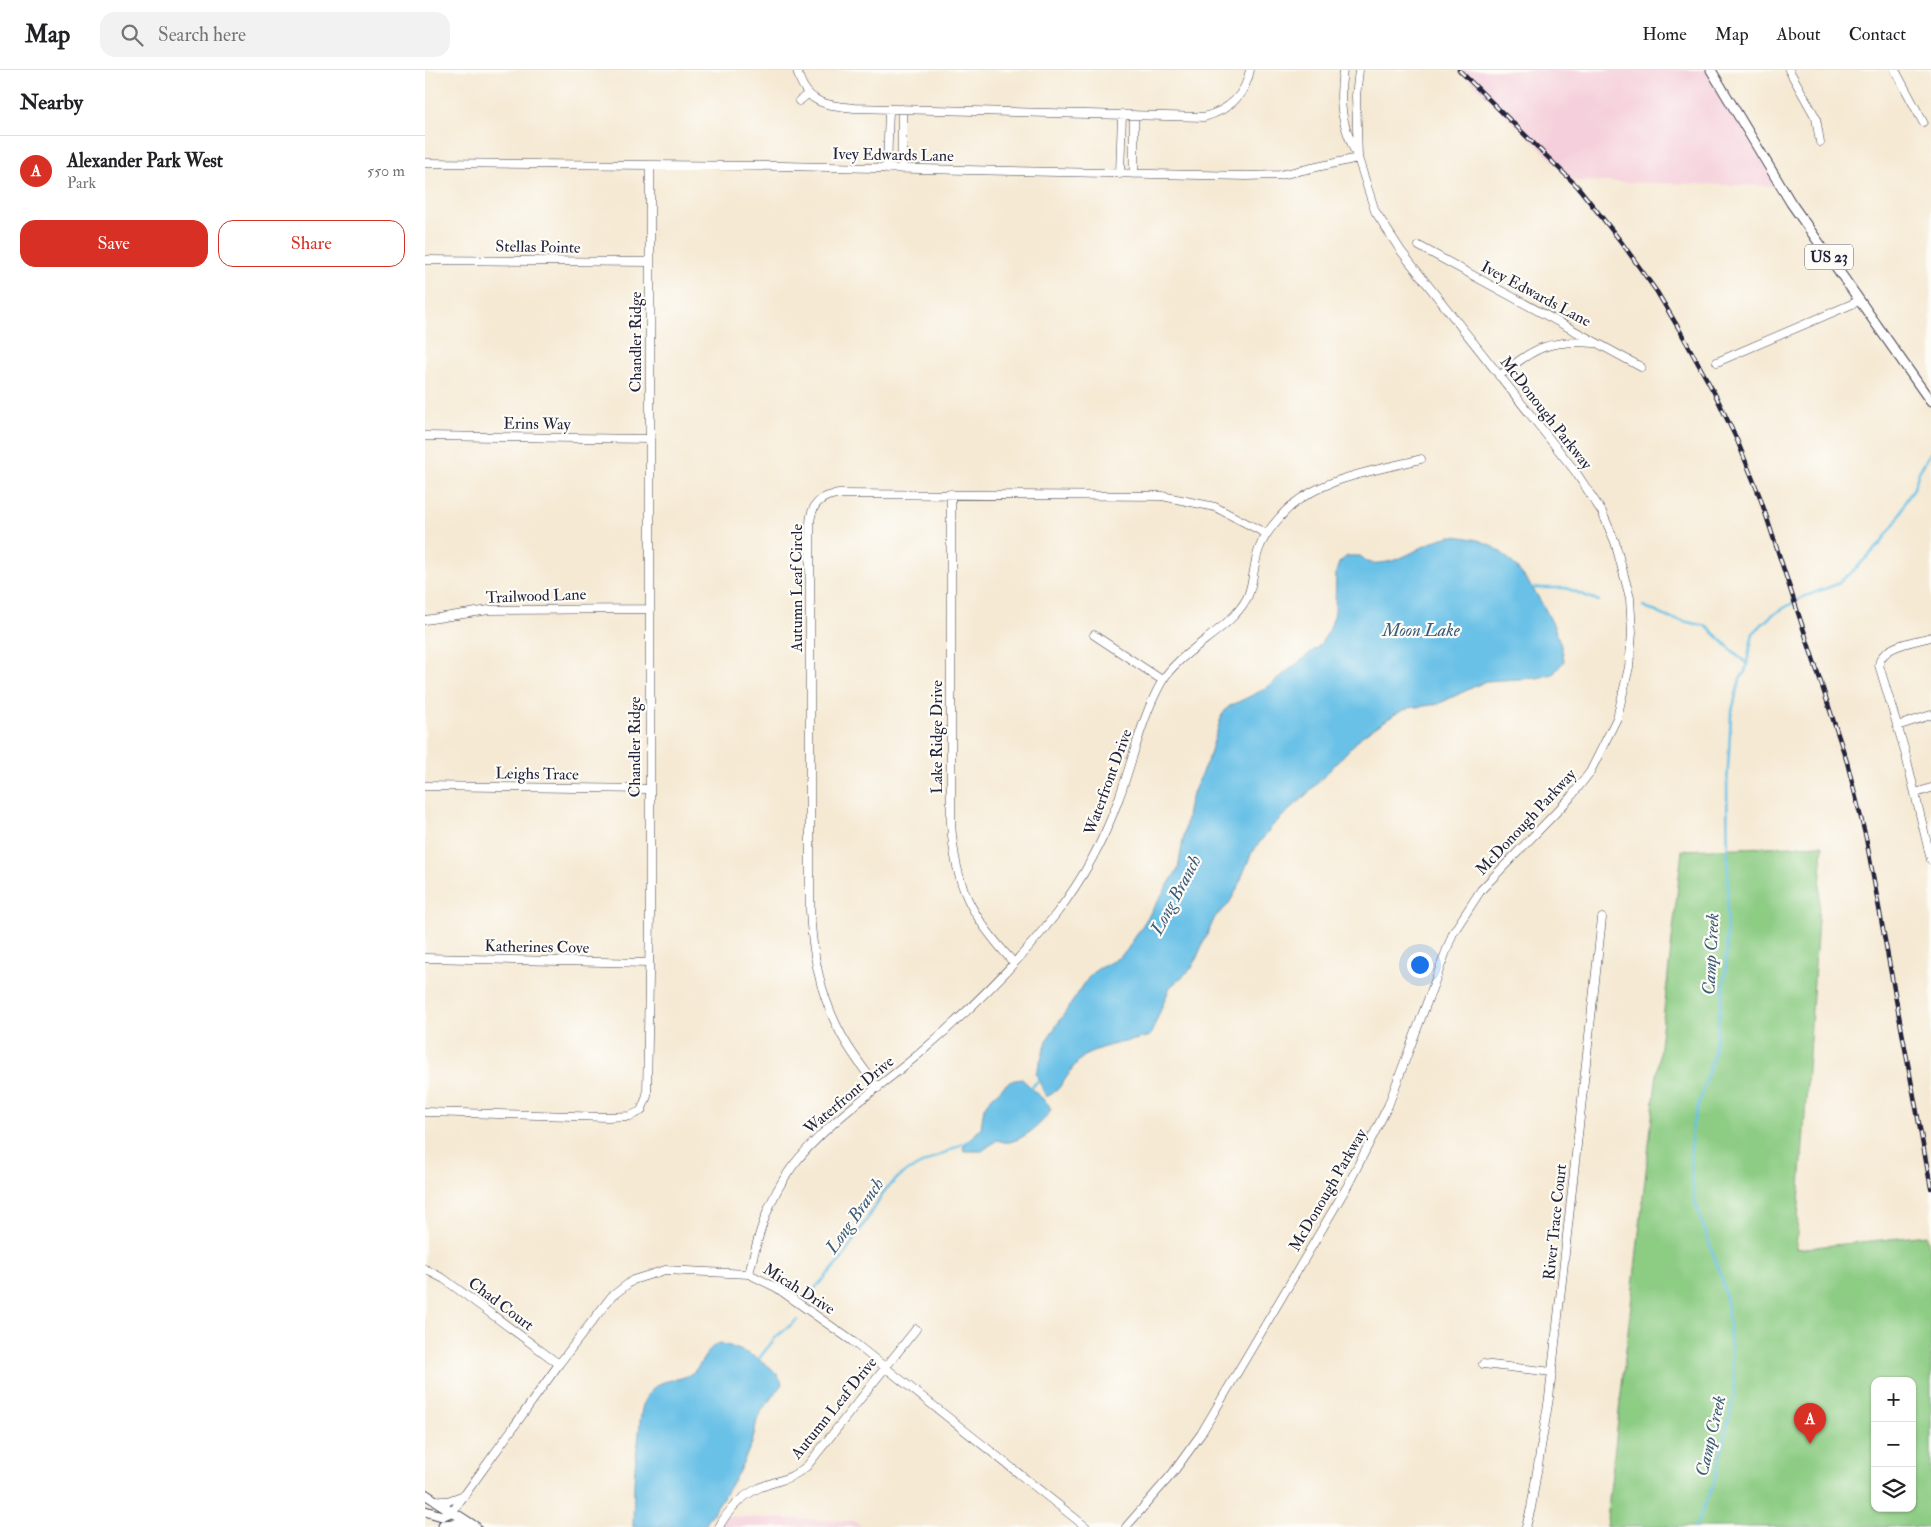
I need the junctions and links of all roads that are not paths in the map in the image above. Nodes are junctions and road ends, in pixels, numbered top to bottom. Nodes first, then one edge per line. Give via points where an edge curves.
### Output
1 (797, 70) edge
2 (1250, 70) edge
3 (1343, 70) edge
4 (1359, 70) edge
5 (1711, 70) edge
6 (1789, 70) edge
7 (1895, 70) edge
8 (808, 94) junction
9 (799, 101) dead end
10 (889, 109) junction
11 (902, 109) junction
12 (1122, 114) junction
13 (1134, 115) junction
14 (1923, 122) dead end
15 (1820, 142) dead end
16 (1358, 158) junction
17 (425, 163) edge
18 (650, 165) junction
19 (887, 169) junction
20 (902, 169) junction
21 (1120, 174) junction
22 (1134, 174) junction
23 (1419, 246) dead end
24 (425, 260) edge
25 (650, 262) junction
26 (1859, 301) junction
27 (1597, 343) junction
28 (1717, 362) dead end
29 (1641, 366) dead end
30 (1499, 376) junction
31 (1928, 390) edge
32 (1931, 402) edge
33 (425, 436) edge
34 (649, 439) junction
35 (1421, 459) dead end
36 (951, 494) junction
37 (1267, 534) junction
38 (649, 609) junction
39 (425, 620) edge
40 (1095, 635) dead end
41 (1931, 637) edge
42 (1162, 680) junction
43 (1931, 715) edge
44 (1897, 726) junction
45 (425, 786) edge
46 (1931, 788) edge
47 (648, 789) junction
48 (1916, 792) junction
49 (1929, 835) edge
50 (1931, 860) edge
51 (1602, 918) dead end
52 (425, 958) edge
53 (648, 963) junction
54 (1013, 963) junction
55 (878, 1088) junction
56 (425, 1112) edge
57 (425, 1269) edge
58 (749, 1274) junction
59 (916, 1329) dead end
60 (559, 1364) junction
61 (1483, 1364) dead end
62 (885, 1368) junction
63 (1552, 1372) junction
64 (467, 1492) junction
65 (425, 1494) edge
66 (434, 1500) junction
67 (453, 1511) junction
68 (425, 1512) edge
69 (444, 1526) edge
70 (476, 1527) edge
71 (719, 1527) edge
72 (1086, 1527) edge
73 (1126, 1527) edge
74 (1526, 1527) edge

1 - 8 street via 801,85
2 - 13 street via 1236,101 1218,113 1204,117
3 - 16 street via 1343,128
4 - 16 street, McDonough Parkway via 1356,96
5 - 26 main road, US 23 via 1791,202
6 - 15 street via 1815,118
7 - 14 street
8 - 9 street
8 - 10 street via 825,105
10 - 11 street
10 - 19 street
11 - 12 street
11 - 20 street
12 - 13 street
12 - 21 street
13 - 22 street
16 - 22 street, Ivey Edwards Lane via 1280,175
16 - 30 street, McDonough Parkway via 1375,211 1385,227
17 - 18 street, Ivey Edwards Lane
18 - 19 street, Ivey Edwards Lane
18 - 25 street, Chandler Ridge
19 - 20 street, Ivey Edwards Lane
20 - 21 street, Ivey Edwards Lane
21 - 22 street, Ivey Edwards Lane
23 - 27 street, Ivey Edwards Lane
24 - 25 street, Stellas Pointe
25 - 34 street, Chandler Ridge
26 - 28 street
26 - 31 main road, US 23
27 - 29 street, Ivey Edwards Lane
27 - 30 street via 1569,341 1549,344 1527,354
30 - 73 street, McDonough Parkway via 1585,484 1615,542 1627,582 1632,633 1626,683 1617,718 1597,760 1580,786 1493,877 1460,920 1442,957 1388,1106 1359,1167 1201,1434 1172,1474
31 - 32 main road, US 23
33 - 34 street, Erins Way
34 - 38 street, Chandler Ridge
35 - 37 street, Waterfront Drive via 1328,484 1281,515
36 - 37 street, Autumn Leaf Circle via 1162,496 1215,507
36 - 54 street, Lake Ridge Drive via 951,823 954,858 971,907 991,938
36 - 55 street, Autumn Leaf Circle via 832,495 819,501 811,518 812,939 820,980 838,1030
37 - 42 street, Waterfront Drive via 1259,550 1247,598 1237,612
38 - 39 street, Trailwood Lane via 489,610
38 - 47 street, Chandler Ridge
40 - 42 street
41 - 44 street via 1889,650 1880,658 1879,670
42 - 54 street, Waterfront Drive via 1148,710 1120,797 1093,857 1057,913
43 - 44 street
44 - 48 street
45 - 47 street, Leighs Trace
46 - 48 street
47 - 53 street, Chandler Ridge
48 - 49 street
49 - 50 street
51 - 63 street, River Trace Court
52 - 53 street, Katherines Cove
53 - 56 street, Chandler Ridge via 647,1096 641,1111 630,1116 607,1117
54 - 55 street, Waterfront Drive via 956,1021
55 - 58 street, Waterfront Drive via 812,1143 792,1167 763,1220
57 - 60 street, Chad Court via 445,1279
58 - 60 street, Micah Drive via 665,1270 633,1280 611,1297
58 - 62 street, Micah Drive via 805,1306
59 - 62 street, Autumn Leaf Drive
60 - 64 street, Micah Drive
61 - 63 street
62 - 71 street, Autumn Leaf Drive via 807,1466 787,1480 747,1495
62 - 72 street, Micah Drive
63 - 74 street, River Trace Court
64 - 66 street via 448,1501
64 - 67 street, Micah Drive
65 - 66 main road
66 - 67 main road
67 - 68 main road via 442,1516
67 - 70 main road
68 - 69 main road
69 - 70 main road via 462,1523

